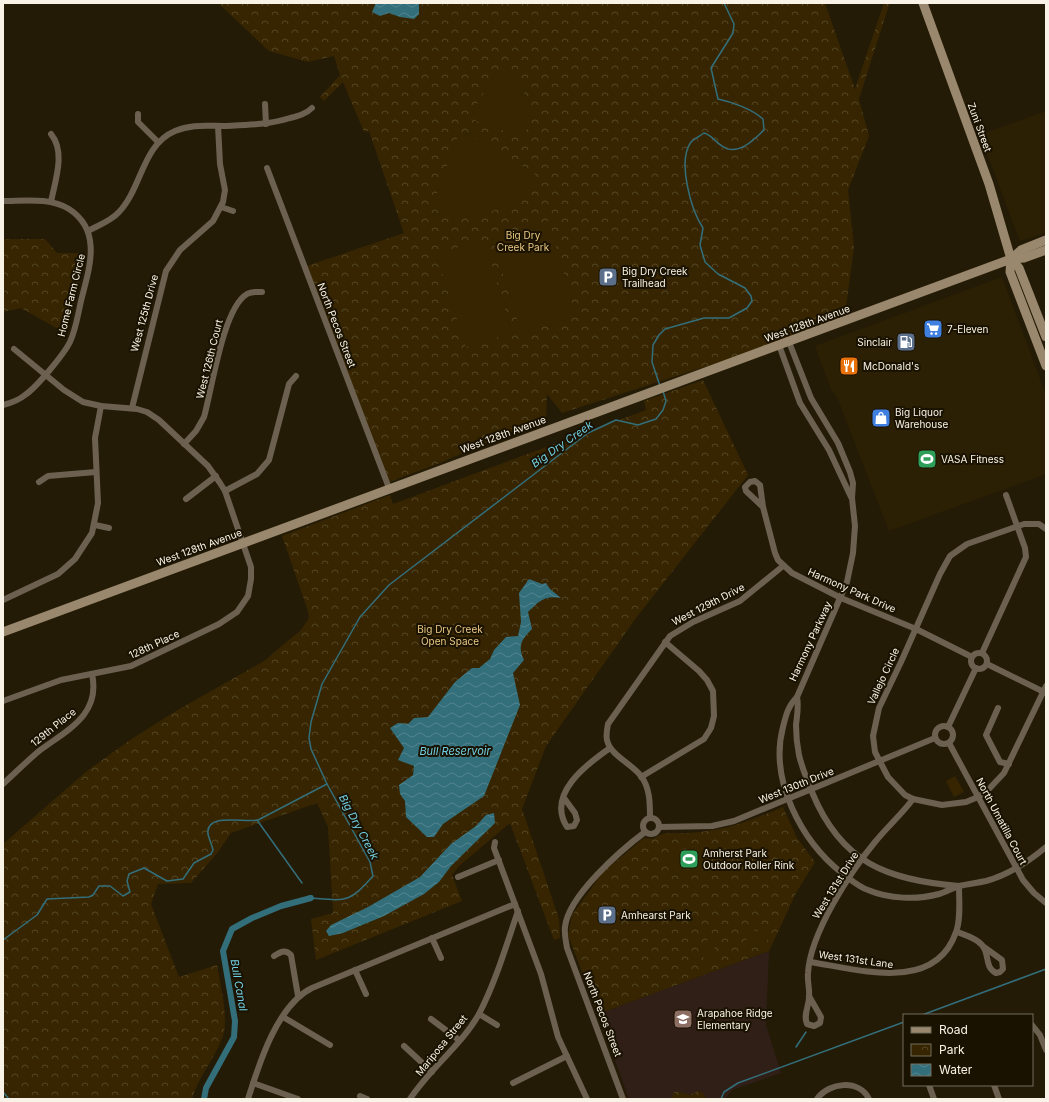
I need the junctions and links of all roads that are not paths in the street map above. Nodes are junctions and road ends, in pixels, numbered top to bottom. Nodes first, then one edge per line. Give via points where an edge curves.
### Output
1 (924, 3) edge
2 (266, 104) dead end
3 (312, 108) dead end
4 (138, 114) dead end
5 (266, 124) junction
6 (218, 126) junction
7 (51, 134) dead end
8 (158, 142) junction
9 (267, 168) dead end
10 (3, 201) edge
11 (51, 202) junction
12 (221, 208) junction
13 (233, 211) dead end
14 (88, 230) junction
15 (1046, 240) edge
16 (1046, 250) edge
17 (1011, 259) junction
18 (262, 292) dead end
19 (1046, 337) edge
20 (789, 342) junction
21 (779, 346) junction
22 (14, 349) dead end
23 (1046, 366) edge
24 (45, 375) junction
25 (296, 376) dead end
26 (813, 403) junction
27 (3, 405) edge
28 (101, 406) junction
29 (802, 407) junction
30 (132, 408) junction
31 (184, 444) junction
32 (96, 472) junction
33 (216, 476) junction
34 (39, 482) dead end
35 (388, 488) junction
36 (225, 491) junction
37 (1006, 495) dead end
38 (852, 498) junction
39 (186, 499) dead end
40 (763, 507) dead end
41 (95, 525) junction
42 (1018, 526) junction
43 (110, 528) dead end
44 (1046, 529) edge
45 (243, 543) junction
46 (784, 566) junction
47 (841, 598) junction
48 (3, 600) edge
49 (916, 629) junction
50 (3, 632) edge
51 (665, 642) junction
52 (982, 653) junction
53 (972, 657) junction
54 (987, 664) junction
55 (976, 668) junction
56 (92, 674) junction
57 (1045, 690) edge
58 (797, 697) junction
59 (3, 701) edge
60 (998, 708) dead end
61 (948, 727) junction
62 (935, 738) junction
63 (949, 743) junction
64 (610, 748) junction
65 (879, 762) junction
66 (1008, 764) junction
67 (642, 777) junction
68 (3, 784) edge
69 (811, 789) junction
70 (564, 798) dead end
71 (978, 798) junction
72 (789, 799) junction
73 (913, 799) junction
74 (650, 818) junction
75 (659, 827) junction
76 (645, 832) junction
77 (495, 842) dead end
78 (1046, 847) edge
79 (499, 860) junction
80 (862, 860) junction
81 (1016, 868) junction
82 (458, 877) dead end
83 (849, 879) junction
84 (959, 886) junction
85 (1046, 903) edge
86 (515, 904) junction
87 (518, 912) junction
88 (956, 932) junction
89 (432, 938) junction
90 (984, 947) dead end
91 (274, 956) dead end
92 (441, 958) dead end
93 (810, 962) junction
94 (355, 970) junction
95 (366, 994) dead end
96 (298, 996) junction
97 (809, 996) dead end
98 (479, 1014) junction
99 (283, 1017) junction
100 (431, 1019) dead end
101 (497, 1025) dead end
102 (1033, 1026) edge
103 (459, 1040) junction
104 (330, 1045) dead end
105 (404, 1046) dead end
106 (1046, 1050) edge
107 (567, 1056) junction
108 (432, 1072) junction
109 (253, 1083) junction
110 (513, 1083) dead end
111 (929, 1086) edge
112 (994, 1086) edge
113 (360, 1096) dead end
114 (248, 1099) edge
115 (298, 1099) edge
116 (367, 1099) edge
117 (410, 1099) edge
118 (588, 1099) edge
119 (624, 1099) edge
120 (817, 1099) edge
121 (869, 1099) edge
122 (934, 1099) edge
123 (1000, 1099) edge

1 - 17 main road, Zuni Street via 989,184
2 - 5 street
3 - 5 street via 299,116
4 - 8 street via 138,122
5 - 6 street
6 - 8 street via 197,125 180,128
6 - 12 street, West 125th Drive via 220,164 225,190
7 - 11 street via 57,143 58,153
8 - 14 street via 122,210 108,221
9 - 35 street, North Pecos Street
10 - 11 street
11 - 14 street via 73,212
12 - 13 street
12 - 30 street, West 125th Drive via 213,221 176,254 166,271
14 - 24 street, Home Farm Circle via 92,257 73,336 68,347
15 - 17 main road via 1021,250
16 - 17 main road via 1024,258
17 - 19 main road, Zuni Street via 1019,268
17 - 20 main road, West 128th Avenue
17 - 23 main road, Zuni Street via 1010,272
18 - 31 street, West 126th Court via 247,294 232,312 204,417
20 - 21 main road, West 128th Avenue
20 - 26 street, Harmony Parkway
21 - 29 street, Harmony Parkway
21 - 35 main road, West 128th Avenue
22 - 24 street, 128th Place
24 - 27 street, Home Farm Circle via 27,394
24 - 28 street, 128th Place via 76,398
25 - 36 street via 290,384 268,460 257,474
26 - 29 street
26 - 38 street, Harmony Parkway via 844,457 853,483
28 - 30 street, 128th Place
28 - 32 street via 95,438
29 - 38 street, Harmony Parkway via 829,450
30 - 31 street, 128th Place via 151,414
31 - 33 street, 128th Place
32 - 34 street via 48,476
32 - 41 street via 98,503
33 - 36 street, 128th Place
33 - 39 street
35 - 45 main road, West 128th Avenue
36 - 45 street, 128th Place
37 - 42 street
38 - 47 street, Harmony Parkway via 855,526 853,553
40 - 46 street, Harmony Park Drive via 775,553
41 - 43 street
41 - 48 street via 86,544 68,566 48,581
42 - 44 street, Vallejo Circle via 1031,523
42 - 49 street, Vallejo Circle via 968,544 953,554 943,567
42 - 52 street via 1025,548 1024,562
45 - 50 main road, West 128th Avenue
45 - 56 street, 128th Place via 251,567 251,579 248,596 237,612 219,624 146,660 131,666
46 - 47 street, Harmony Park Drive via 792,573
46 - 51 street, West 129th Drive via 748,596 685,626
47 - 49 street, Harmony Park Drive
47 - 58 street, Harmony Parkway
49 - 53 street, Harmony Park Drive
49 - 65 street, Vallejo Circle via 875,720 873,743
51 - 64 street, West 129th Drive via 608,724 607,740
51 - 67 street via 707,680 713,691 714,716 711,728 704,739
52 - 53 street
52 - 54 street via 987,658
53 - 55 street via 971,663
54 - 55 street via 983,668
54 - 57 street
55 - 61 street
56 - 59 street, 128th Place via 61,680
56 - 68 street, 129th Place via 94,694 86,714 77,724 34,755
57 - 66 street, Vallejo Circle
58 - 69 street, Harmony Parkway via 797,745
58 - 72 street, Harmony Parkway via 791,703 786,716 780,746 782,770
60 - 66 street via 986,735 1000,762
61 - 62 street via 938,728 935,731
61 - 63 street via 953,734
62 - 63 street via 941,744
62 - 65 street, West 130th Drive
63 - 71 street, North Umatilla Court
64 - 67 street
64 - 70 street via 589,762 570,782
65 - 69 street, West 130th Drive
65 - 73 street, Vallejo Circle via 893,783
66 - 71 street, Vallejo Circle via 997,782
67 - 74 street via 648,789
69 - 72 street, West 130th Drive
69 - 80 street, Harmony Parkway via 829,827
71 - 73 street, Vallejo Circle via 958,804 942,805
71 - 81 street, North Umatilla Court
72 - 75 street, West 130th Drive via 734,821 712,826
72 - 83 street, Harmony Parkway via 815,847
73 - 80 street, West 131st Drive
74 - 75 street via 657,820
74 - 76 street via 643,824
75 - 76 street via 655,833
76 - 119 street, North Pecos Street via 597,874 570,912 564,927 567,948
77 - 79 street via 494,848
78 - 81 street, Harmony Parkway
79 - 82 street
79 - 86 street
80 - 83 street, West 131st Drive
80 - 84 street, Harmony Parkway via 897,877
81 - 84 street, Harmony Parkway via 988,880
81 - 85 street, North Umatilla Court via 1034,893
83 - 84 street, Harmony Parkway via 866,890 896,897 939,894
83 - 93 street, West 131st Drive via 822,923
84 - 88 street, West 131st Lane
86 - 87 street
86 - 89 street
87 - 98 street, Mariposa Street via 504,957
87 - 107 street
88 - 90 street via 978,941
88 - 93 street, West 131st Lane via 946,949 935,960 923,968 908,973 885,974
89 - 92 street
89 - 94 street
91 - 96 street via 282,951 291,955
93 - 97 street, West 131st Drive
94 - 95 street
94 - 96 street
96 - 99 street
98 - 101 street
98 - 103 street, Mariposa Street
99 - 104 street
99 - 109 street via 265,1050
100 - 103 street
102 - 106 street
103 - 108 street, Mariposa Street
105 - 108 street
107 - 110 street
107 - 118 street
108 - 117 street, Mariposa Street
109 - 114 street
109 - 115 street
111 - 122 street
112 - 123 street
113 - 116 street
120 - 121 street via 822,1093 834,1087 846,1085 864,1091

